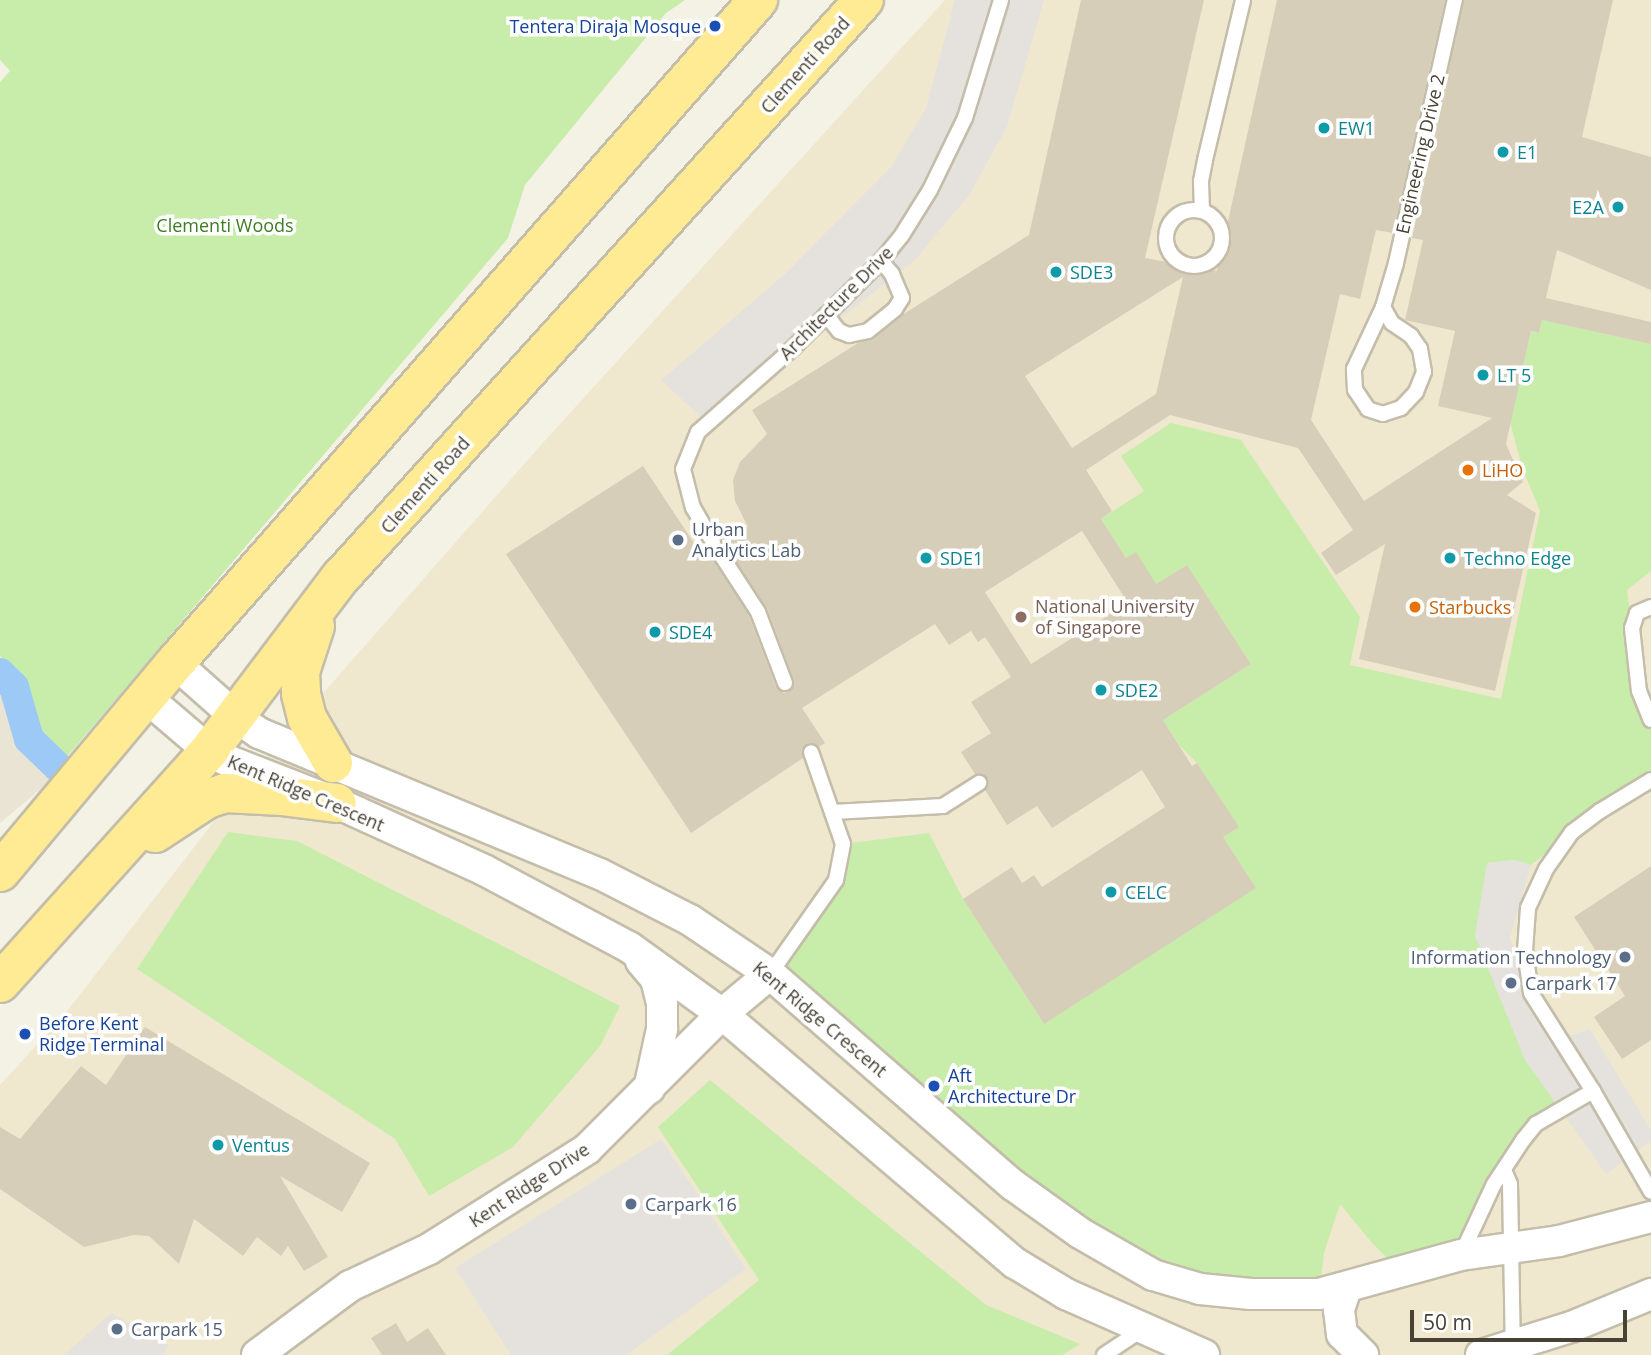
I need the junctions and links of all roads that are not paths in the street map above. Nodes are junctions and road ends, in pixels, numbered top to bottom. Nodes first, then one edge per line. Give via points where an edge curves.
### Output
1 (758, 0) edge
2 (864, 0) edge
3 (1001, 0) edge
4 (1243, 0) edge
5 (1455, 0) edge
6 (1202, 211) dead end
7 (881, 261) junction
8 (1383, 307) junction
9 (826, 315) junction
10 (713, 542) dead end
11 (721, 555) dead end
12 (341, 578) junction
13 (1651, 607) edge
14 (1651, 659) edge
15 (175, 663) junction
16 (1638, 669) junction
17 (785, 683) dead end
18 (148, 698) junction
19 (236, 717) junction
20 (1651, 720) edge
21 (209, 751) junction
22 (811, 752) dead end
23 (333, 762) junction
24 (1651, 780) edge
25 (979, 783) dead end
26 (337, 803) junction
27 (833, 812) junction
28 (113, 860) junction
29 (0, 872) edge
30 (629, 947) junction
31 (770, 974) junction
32 (0, 983) edge
33 (722, 1014) junction
34 (649, 1089) junction
35 (1593, 1091) junction
36 (1504, 1170) junction
37 (1651, 1192) edge
38 (1651, 1217) edge
39 (1511, 1248) junction
40 (1461, 1255) junction
41 (1346, 1288) junction
42 (1651, 1294) edge
43 (1143, 1329) junction
44 (1514, 1351) edge
45 (257, 1355) edge
46 (1104, 1355) edge
47 (1205, 1355) edge
48 (1363, 1355) edge
49 (1481, 1355) edge

1 - 15 main road
2 - 12 main road, Clementi Road
3 - 7 lane, Architecture Drive via 965,118 930,190
4 - 6 lane via 1201,181
5 - 8 lane, Engineering Drive 2
7 - 9 lane, Architecture Drive
7 - 9 lane via 902,298 895,309 868,331 849,335 839,331
8 - 8 lane, Engineering Drive 2 via 1392,323 1420,349 1424,372 1416,392 1401,408 1384,414 1368,409 1355,390 1354,369
9 - 10 lane, Architecture Drive via 698,432 683,469 693,508
11 - 17 lane via 758,612
12 - 19 main road, Clementi Road
12 - 23 main road via 320,615 300,672 307,718
13 - 16 lane via 1637,613 1632,628
14 - 16 lane
15 - 18 main road
15 - 19 street, Kent Ridge Crescent
16 - 20 lane via 1639,691
18 - 21 street, Kent Ridge Crescent
18 - 29 main road
19 - 21 main road, Clementi Road
19 - 23 street, Kent Ridge Crescent via 259,733
21 - 26 street, Kent Ridge Crescent
21 - 28 main road, Clementi Road
22 - 27 lane
23 - 31 street, Kent Ridge Crescent via 600,874 690,920
24 - 35 lane via 1572,832 1546,869 1528,908 1525,951 1531,993
25 - 27 lane via 943,806
26 - 28 main road via 225,793 207,799
26 - 30 street, Kent Ridge Crescent via 514,884
27 - 31 lane via 843,844 836,880
28 - 32 main road, Clementi Road
30 - 33 street, Kent Ridge Crescent
30 - 34 street via 656,979 662,1003 662,1029
31 - 33 street, Kent Ridge Drive
31 - 41 street, Kent Ridge Crescent via 1013,1185 1080,1233 1153,1275 1200,1289 1251,1294 1319,1294
33 - 34 street, Kent Ridge Drive
33 - 43 street, Kent Ridge Crescent via 1015,1262 1066,1294
34 - 45 street, Kent Ridge Drive via 587,1149 429,1249 350,1286 275,1329
35 - 36 lane via 1536,1124
35 - 37 lane
36 - 39 lane via 1510,1184
36 - 40 lane
38 - 39 street, Kent Ridge Crescent via 1559,1241
39 - 40 street, Kent Ridge Crescent
39 - 44 lane
40 - 41 street, Kent Ridge Crescent
41 - 48 street via 1339,1310 1342,1334
42 - 44 street
43 - 46 lane
43 - 47 street, Kent Ridge Crescent
44 - 49 street

